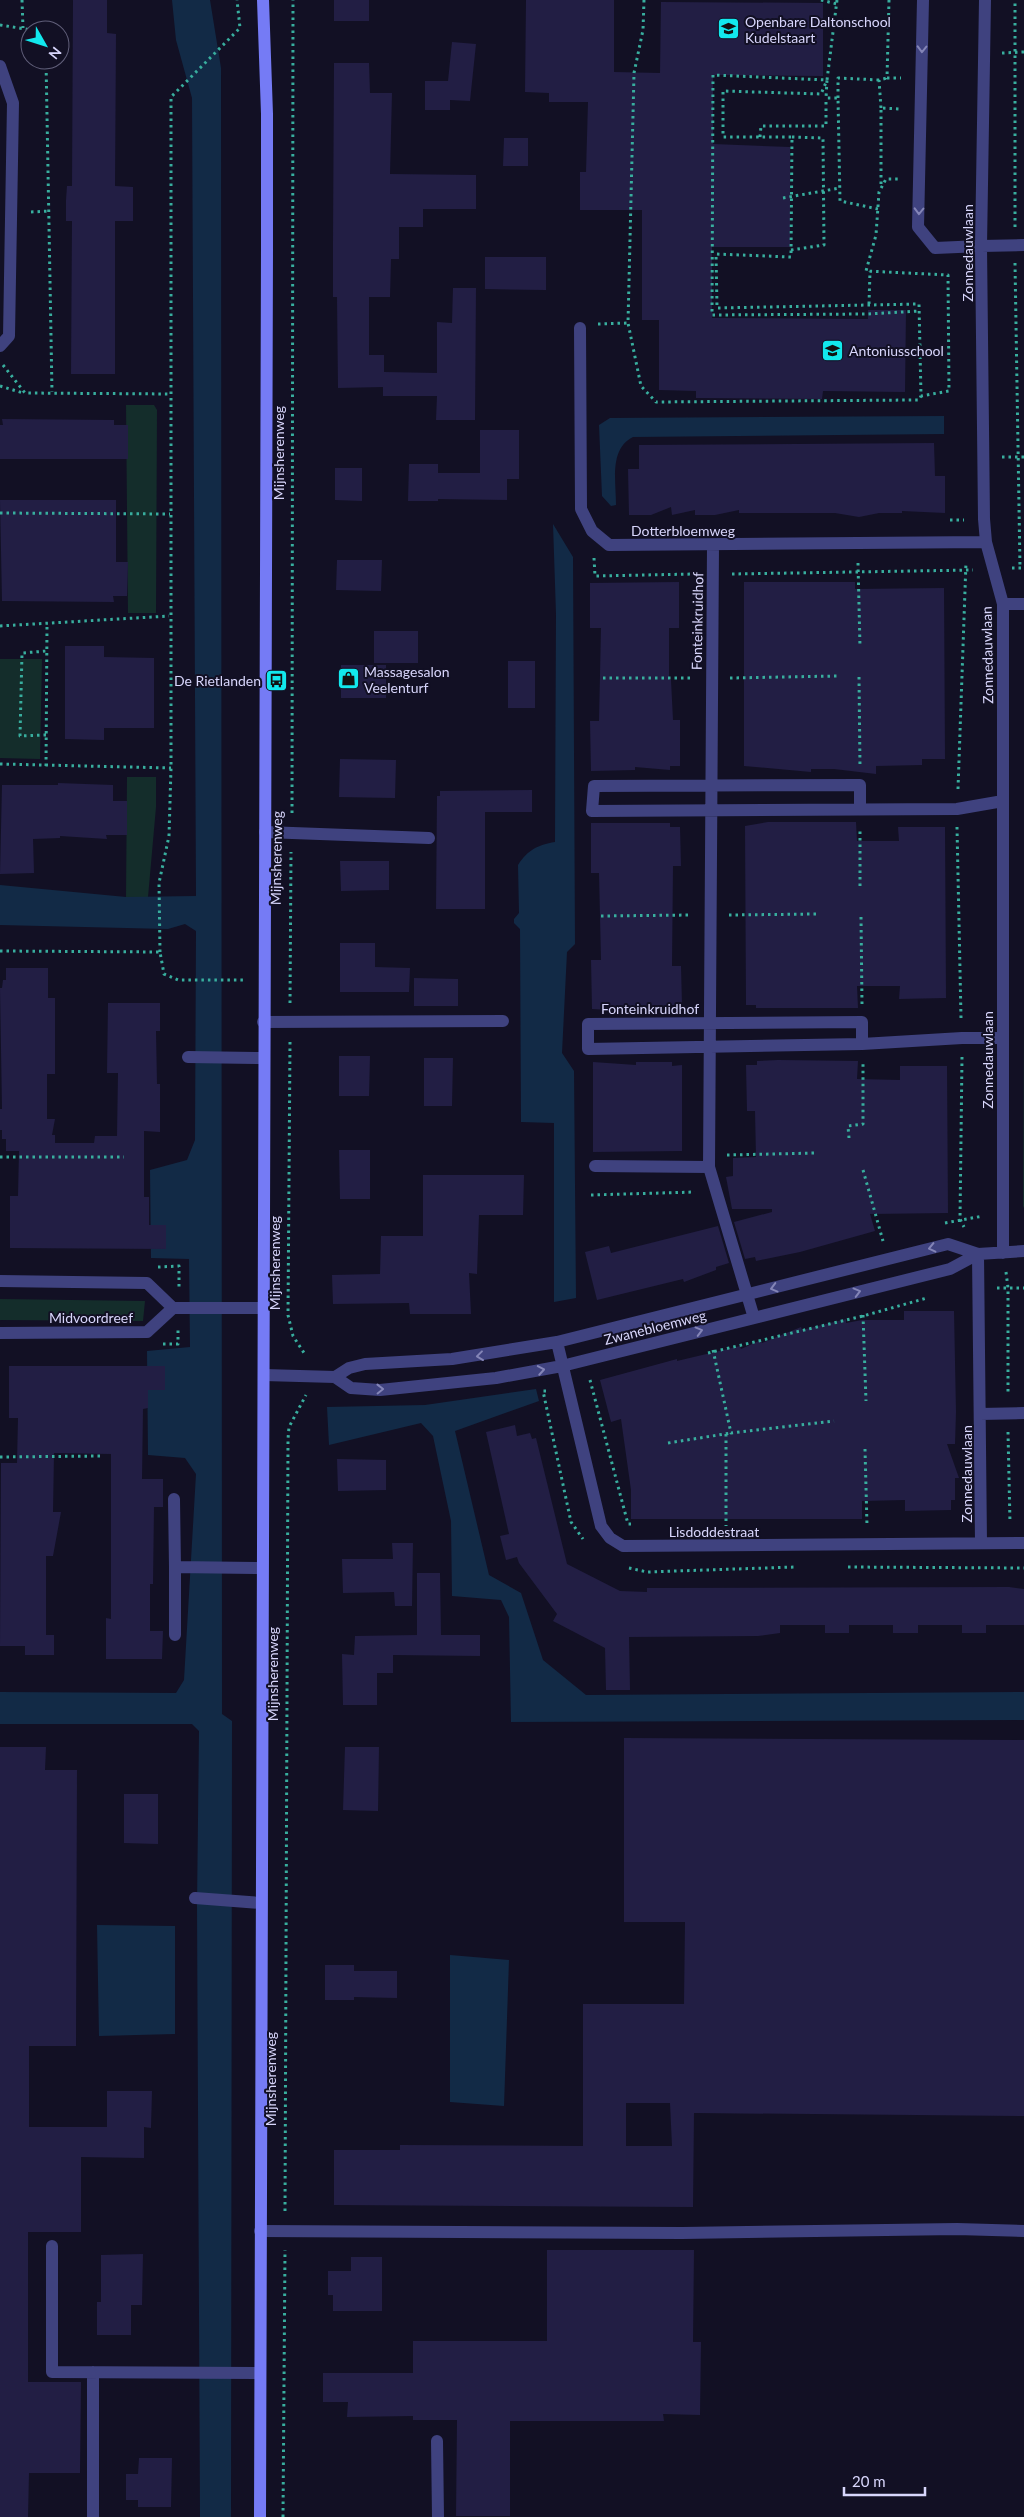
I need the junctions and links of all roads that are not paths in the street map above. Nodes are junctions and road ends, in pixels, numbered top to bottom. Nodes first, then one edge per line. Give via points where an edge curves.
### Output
1 (263, 0) edge
2 (923, 0) edge
3 (985, 0) edge
4 (0, 66) edge
5 (1020, 245) edge
6 (981, 246) junction
7 (580, 328) road end
8 (0, 346) edge
9 (986, 542) junction
10 (713, 546) junction
11 (1003, 604) junction
12 (1024, 604) edge
13 (712, 787) junction
14 (1003, 800) junction
15 (860, 808) junction
16 (712, 810) junction
17 (264, 832) junction
18 (429, 838) dead end
19 (503, 1021) dead end
20 (263, 1022) junction
21 (709, 1023) junction
22 (1002, 1038) junction
23 (862, 1044) junction
24 (710, 1046) junction
25 (188, 1057) dead end
26 (263, 1058) junction
27 (709, 1161) junction
28 (595, 1166) dead end
29 (1024, 1251) edge
30 (1003, 1253) junction
31 (978, 1254) junction
32 (0, 1281) edge
33 (748, 1294) junction
34 (176, 1308) junction
35 (264, 1308) junction
36 (754, 1318) junction
37 (0, 1333) edge
38 (557, 1342) junction
39 (562, 1366) junction
40 (264, 1375) junction
41 (335, 1377) junction
42 (1024, 1413) edge
43 (980, 1414) junction
44 (174, 1499) dead end
45 (981, 1543) junction
46 (1024, 1543) edge
47 (180, 1568) junction
48 (262, 1568) junction
49 (175, 1635) dead end
50 (196, 1898) dead end
51 (262, 1903) junction
52 (260, 2231) junction
53 (1024, 2231) edge
54 (52, 2246) dead end
55 (93, 2372) junction
56 (260, 2373) junction
57 (437, 2441) dead end
58 (93, 2517) edge
59 (260, 2517) edge
60 (438, 2517) edge

1 - 17 street, Mijnsherenweg via 267,114
2 -> 6 street via 918,227 935,248
3 - 6 street, Zonnedauwlaan
4 - 8 street via 13,102 9,336
5 - 6 street
6 - 9 street, Zonnedauwlaan
7 - 10 street, Dotterbloemweg via 580,509 592,531 609,545
9 - 10 street, Dotterbloemweg
9 - 11 street, Zonnedauwlaan
10 - 13 street, Fonteinkruidhof
11 - 12 street
11 - 14 street, Zonnedauwlaan
13 - 15 street via 860,785
13 - 16 street, Fonteinkruidhof
13 - 16 street via 594,786 592,811
14 - 15 street via 957,808
14 - 22 street, Zonnedauwlaan
15 - 16 street
16 - 21 street, Fonteinkruidhof
17 - 18 street
17 - 20 street, Mijnsherenweg
19 - 20 street
20 - 26 street, Mijnsherenweg
21 - 23 street, Fonteinkruidhof via 862,1022
21 - 24 street, Fonteinkruidhof
21 - 24 street, Fonteinkruidhof via 588,1024 588,1049
22 - 23 street, Fonteinkruidhof
22 - 30 street, Zonnedauwlaan
23 - 24 street, Fonteinkruidhof
24 - 27 street, Fonteinkruidhof
25 - 26 street
26 - 35 street, Mijnsherenweg
27 - 28 street
27 - 33 street, Fonteinkruidhof
29 - 30 street, Zwanebloemweg
30 - 31 street, Zwanebloemweg
31 -> 33 street, Zwanebloemweg via 948,1244
36 -> 31 street, Zwanebloemweg via 950,1269
31 - 43 street, Zonnedauwlaan
32 - 34 street via 146,1283
33 - 36 street, Fonteinkruidhof
33 - 38 street, Zwanebloemweg
34 - 35 street
34 - 37 street, Midvoordreef via 147,1332
35 - 40 street, Mijnsherenweg
39 -> 36 street, Zwanebloemweg
38 - 39 street, Lisdoddestraat
38 -> 41 street, Zwanebloemweg via 452,1359 365,1364 349,1368
41 -> 39 street, Zwanebloemweg via 351,1388 380,1390
39 - 45 street, Lisdoddestraat via 601,1526 610,1538 623,1546
40 - 41 street, Zwanebloemweg
40 - 48 street, Mijnsherenweg
42 - 43 street
43 - 45 street, Zonnedauwlaan
44 - 47 street
45 - 46 street, Lisdoddestraat
47 - 48 street
47 - 49 street
48 - 51 street, Mijnsherenweg
50 - 51 street
51 - 52 street, Mijnsherenweg
52 - 53 street
52 - 56 street, Mijnsherenweg
54 - 55 street via 52,2372
55 - 56 street
55 - 58 street
56 - 59 street, Mijnsherenweg
57 - 60 street

